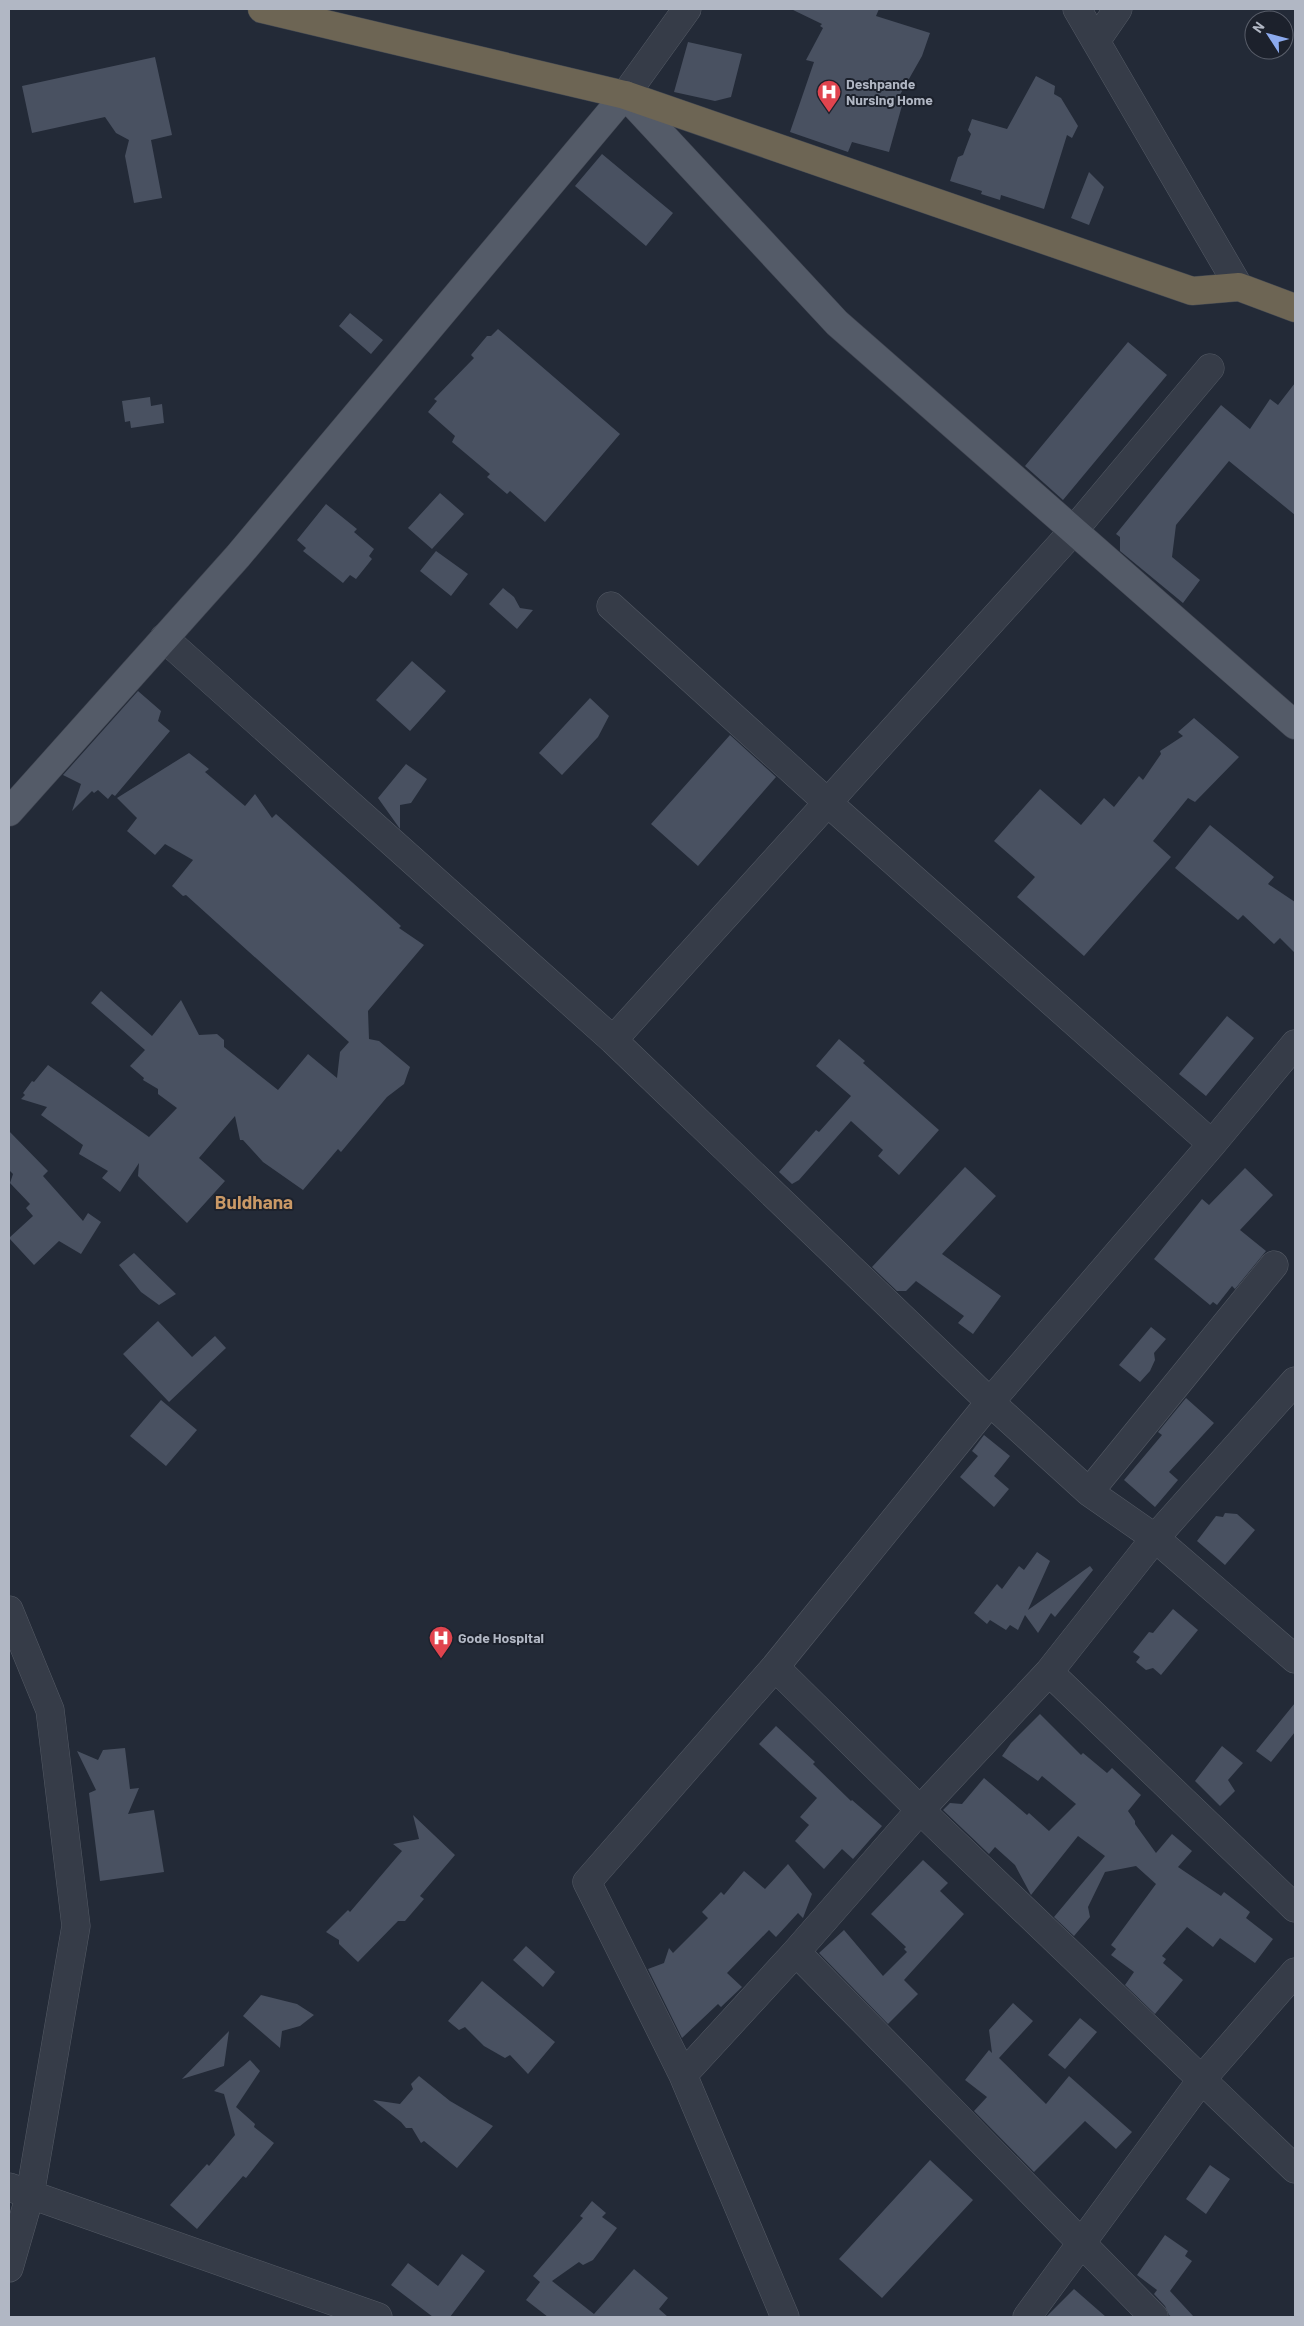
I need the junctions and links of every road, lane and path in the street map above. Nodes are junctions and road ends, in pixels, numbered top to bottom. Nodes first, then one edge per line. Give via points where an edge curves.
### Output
1 (262, 9) edge
2 (687, 9) edge
3 (1077, 9) edge
4 (1118, 9) edge
5 (1096, 41) junction
6 (625, 95) junction
7 (1239, 287) junction
8 (1295, 308) edge
9 (1210, 368) dead end
10 (1074, 530) junction
11 (611, 606) dead end
12 (164, 638) junction
13 (1295, 725) edge
14 (827, 802) junction
15 (9, 812) edge
16 (614, 1040) junction
17 (1295, 1044) edge
18 (1212, 1144) junction
19 (1274, 1265) dead end
20 (1295, 1381) edge
21 (990, 1402) junction
22 (1089, 1492) junction
23 (1155, 1538) junction
24 (9, 1610) edge
25 (1295, 1659) edge
26 (775, 1667) junction
27 (1049, 1672) junction
28 (920, 1810) junction
29 (1295, 1908) edge
30 (796, 1952) junction
31 (1295, 1972) edge
32 (683, 2075) junction
33 (1202, 2078) junction
34 (1295, 2169) edge
35 (20, 2191) edge
36 (1082, 2242) junction
37 (9, 2268) edge
38 (378, 2317) edge
39 (785, 2317) edge
40 (1027, 2317) edge
41 (1154, 2317) edge

1 - 6 highway
2 - 6 street
3 - 5 street
4 - 5 street
5 - 7 street
6 - 7 highway via 1192,291
6 - 10 main road via 836,323
6 - 12 main road via 245,548
7 - 8 highway
9 - 10 street
10 - 13 main road
10 - 14 street
11 - 14 street
12 - 15 main road
12 - 16 street
14 - 16 street
14 - 18 street
16 - 21 street
17 - 18 street
18 - 21 street
19 - 22 street
20 - 23 street
21 - 22 street
21 - 26 street
22 - 23 street
23 - 25 street
23 - 27 street
24 - 35 street via 50,1710 76,1926
26 - 28 street
26 - 32 street via 586,1882
27 - 28 street
27 - 29 street
28 - 30 street
28 - 33 street
30 - 32 street
30 - 36 street
31 - 33 street
32 - 39 street
33 - 34 street
33 - 36 street
35 - 37 street
35 - 38 street
36 - 40 street
36 - 41 street

